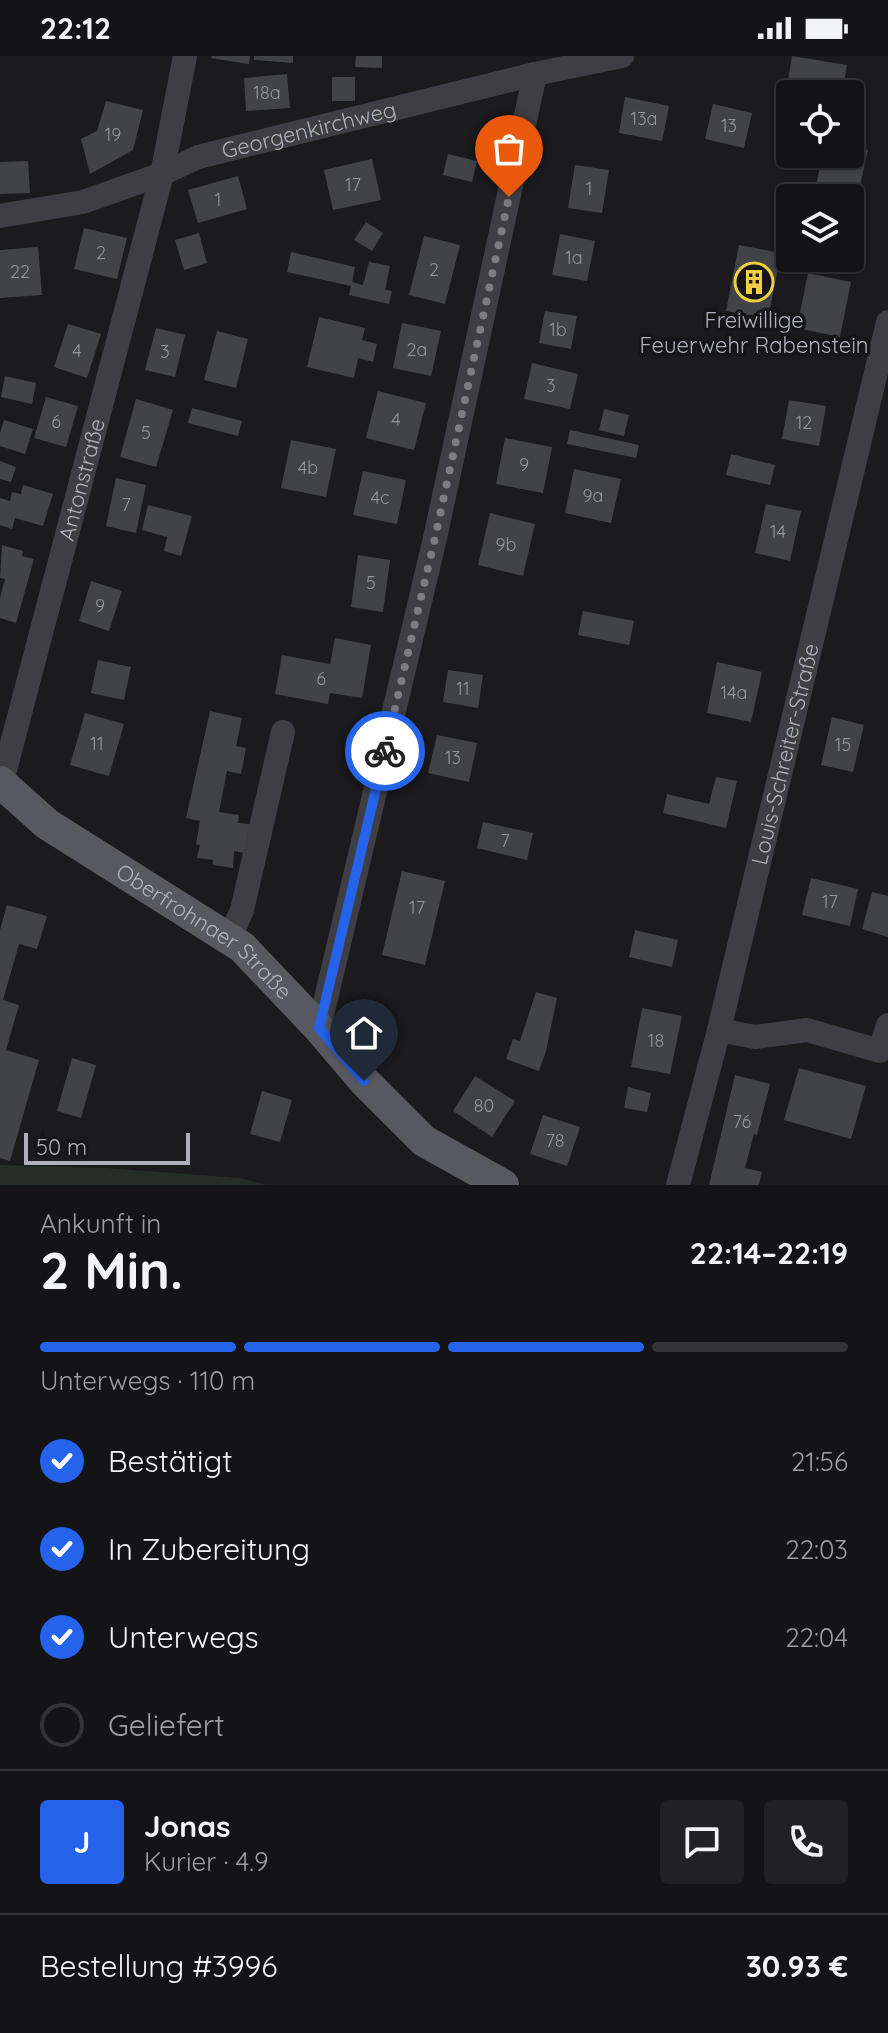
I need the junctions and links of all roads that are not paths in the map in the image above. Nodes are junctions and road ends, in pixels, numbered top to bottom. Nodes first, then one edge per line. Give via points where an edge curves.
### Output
1 (185, 56) edge
2 (622, 56) edge
3 (535, 74) junction
4 (162, 174) junction
5 (0, 216) edge
6 (888, 322) edge
7 (283, 732) dead end
8 (1, 785) edge
9 (229, 939) junction
10 (888, 1025) edge
11 (319, 1028) junction
12 (719, 1030) junction
13 (503, 1185) edge
14 (678, 1185) edge

1 - 4 street, Antonstraße
2 - 3 street, Georgenkirchweg
3 - 4 street, Georgenkirchweg via 198,157
3 - 11 street via 435,538
4 - 5 street, Georgenkirchweg via 83,202
4 - 8 street, Antonstraße
6 - 12 street, Louis-Schreiter-Straße
7 - 9 street via 242,910
8 - 9 main road, Oberfrohnaer Straße via 47,824
9 - 11 main road, Oberfrohnaer Straße
10 - 12 street via 880,1051 807,1030 755,1037
11 - 13 main road, Oberfrohnaer Straße via 424,1141
12 - 14 street, Louis-Schreiter-Straße

